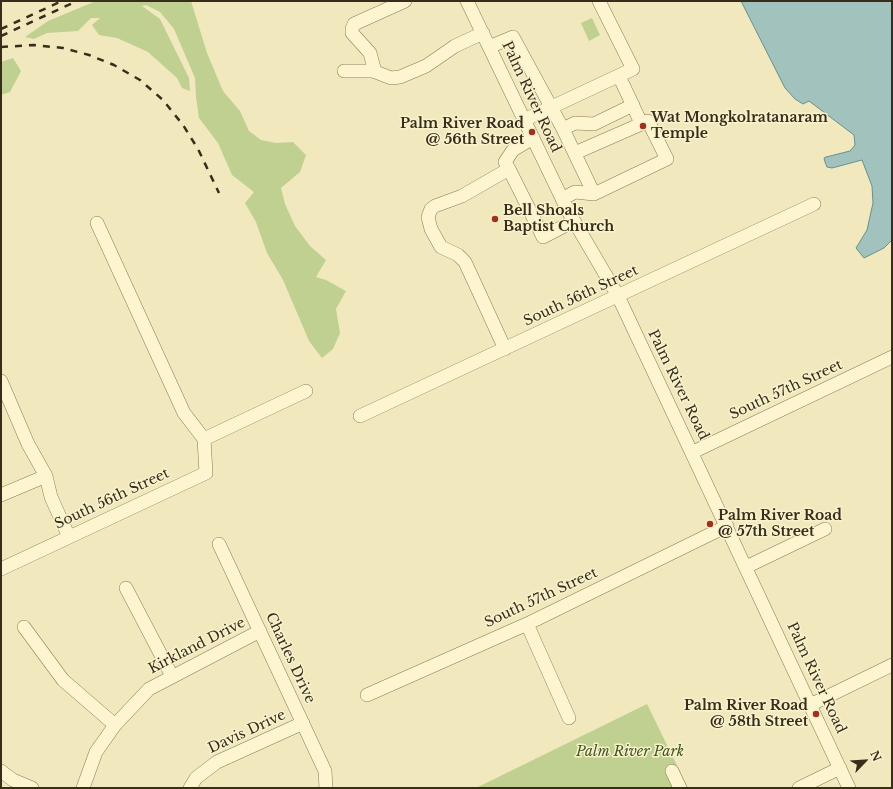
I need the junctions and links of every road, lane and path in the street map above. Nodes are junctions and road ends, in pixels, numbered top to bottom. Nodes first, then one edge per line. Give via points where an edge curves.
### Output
1 (405, 1) edge
2 (467, 1) edge
3 (599, 1) edge
4 (483, 33) junction
5 (489, 47) junction
6 (344, 71) dead end
7 (375, 72) junction
8 (619, 76) junction
9 (633, 105) junction
10 (550, 108) junction
11 (524, 120) junction
12 (641, 123) junction
13 (562, 129) junction
14 (533, 138) junction
15 (575, 153) junction
16 (509, 169) junction
17 (594, 194) junction
18 (562, 199) junction
19 (814, 204) dead end
20 (574, 221) junction
21 (97, 223) dead end
22 (618, 296) junction
23 (505, 349) junction
24 (892, 357) edge
25 (1, 381) edge
26 (306, 391) dead end
27 (360, 416) dead end
28 (204, 439) junction
29 (693, 452) junction
30 (46, 476) junction
31 (1, 495) edge
32 (728, 526) junction
33 (825, 530) dead end
34 (69, 537) junction
35 (219, 544) dead end
36 (746, 567) junction
37 (1, 569) edge
38 (126, 588) dead end
39 (526, 624) junction
40 (24, 627) dead end
41 (260, 631) junction
42 (892, 665) edge
43 (172, 676) junction
44 (367, 695) dead end
45 (810, 705) junction
46 (569, 718) dead end
47 (303, 723) junction
48 (115, 725) junction
49 (840, 768) junction
50 (672, 770) dead end
51 (1, 771) edge
52 (32, 788) edge
53 (83, 788) edge
54 (190, 788) edge
55 (326, 788) edge
56 (680, 788) edge
57 (799, 788) edge
58 (849, 788) edge

1 - 7 street via 354,24 352,33 370,53
2 - 4 street, Palm River Road
3 - 8 street via 633,69
4 - 5 street, Palm River Road
4 - 7 street via 455,46 435,61 412,73 391,78
5 - 10 street via 513,37
5 - 11 street, Palm River Road
6 - 7 street
8 - 9 street
8 - 10 street
9 - 12 street
9 - 13 street via 594,124 575,123
10 - 11 street
10 - 13 street
11 - 14 street, Palm River Road
12 - 15 street
12 - 17 street via 648,120 667,159
13 - 15 street
14 - 16 street via 513,150 505,162
14 - 18 street, Palm River Road
15 - 17 street
16 - 20 street via 543,237
16 - 23 street via 462,196 435,206 428,217 441,247 458,255 465,262
17 - 18 street via 575,192
18 - 20 street, Palm River Road
19 - 22 street, South 56th Street
20 - 22 street, Palm River Road
21 - 28 street via 184,413
22 - 23 street, South 56th Street
22 - 29 street, Palm River Road
23 - 27 street, South 56th Street
24 - 29 street, South 57th Street
25 - 30 street via 28,444
26 - 28 street
28 - 34 street, South 56th Street via 206,473
29 - 32 street, Palm River Road
30 - 31 street
30 - 34 street via 50,497
32 - 36 street, Palm River Road
32 - 39 street, South 57th Street
33 - 36 street
34 - 37 street, South 56th Street
35 - 41 street, Charles Drive
36 - 45 street, Palm River Road
38 - 43 street
39 - 44 street, South 57th Street
39 - 46 street
40 - 48 street via 63,680
41 - 43 street, Kirkland Drive
41 - 47 street, Charles Drive
42 - 45 street
43 - 48 street, Kirkland Drive via 149,689
45 - 49 street, Palm River Road
47 - 54 street, Davis Drive via 216,762 196,778
47 - 55 street, Charles Drive via 325,771
48 - 53 street, Kirkland Drive via 96,752
49 - 57 street
49 - 58 street, Palm River Road
50 - 56 street
51 - 52 street via 13,780

